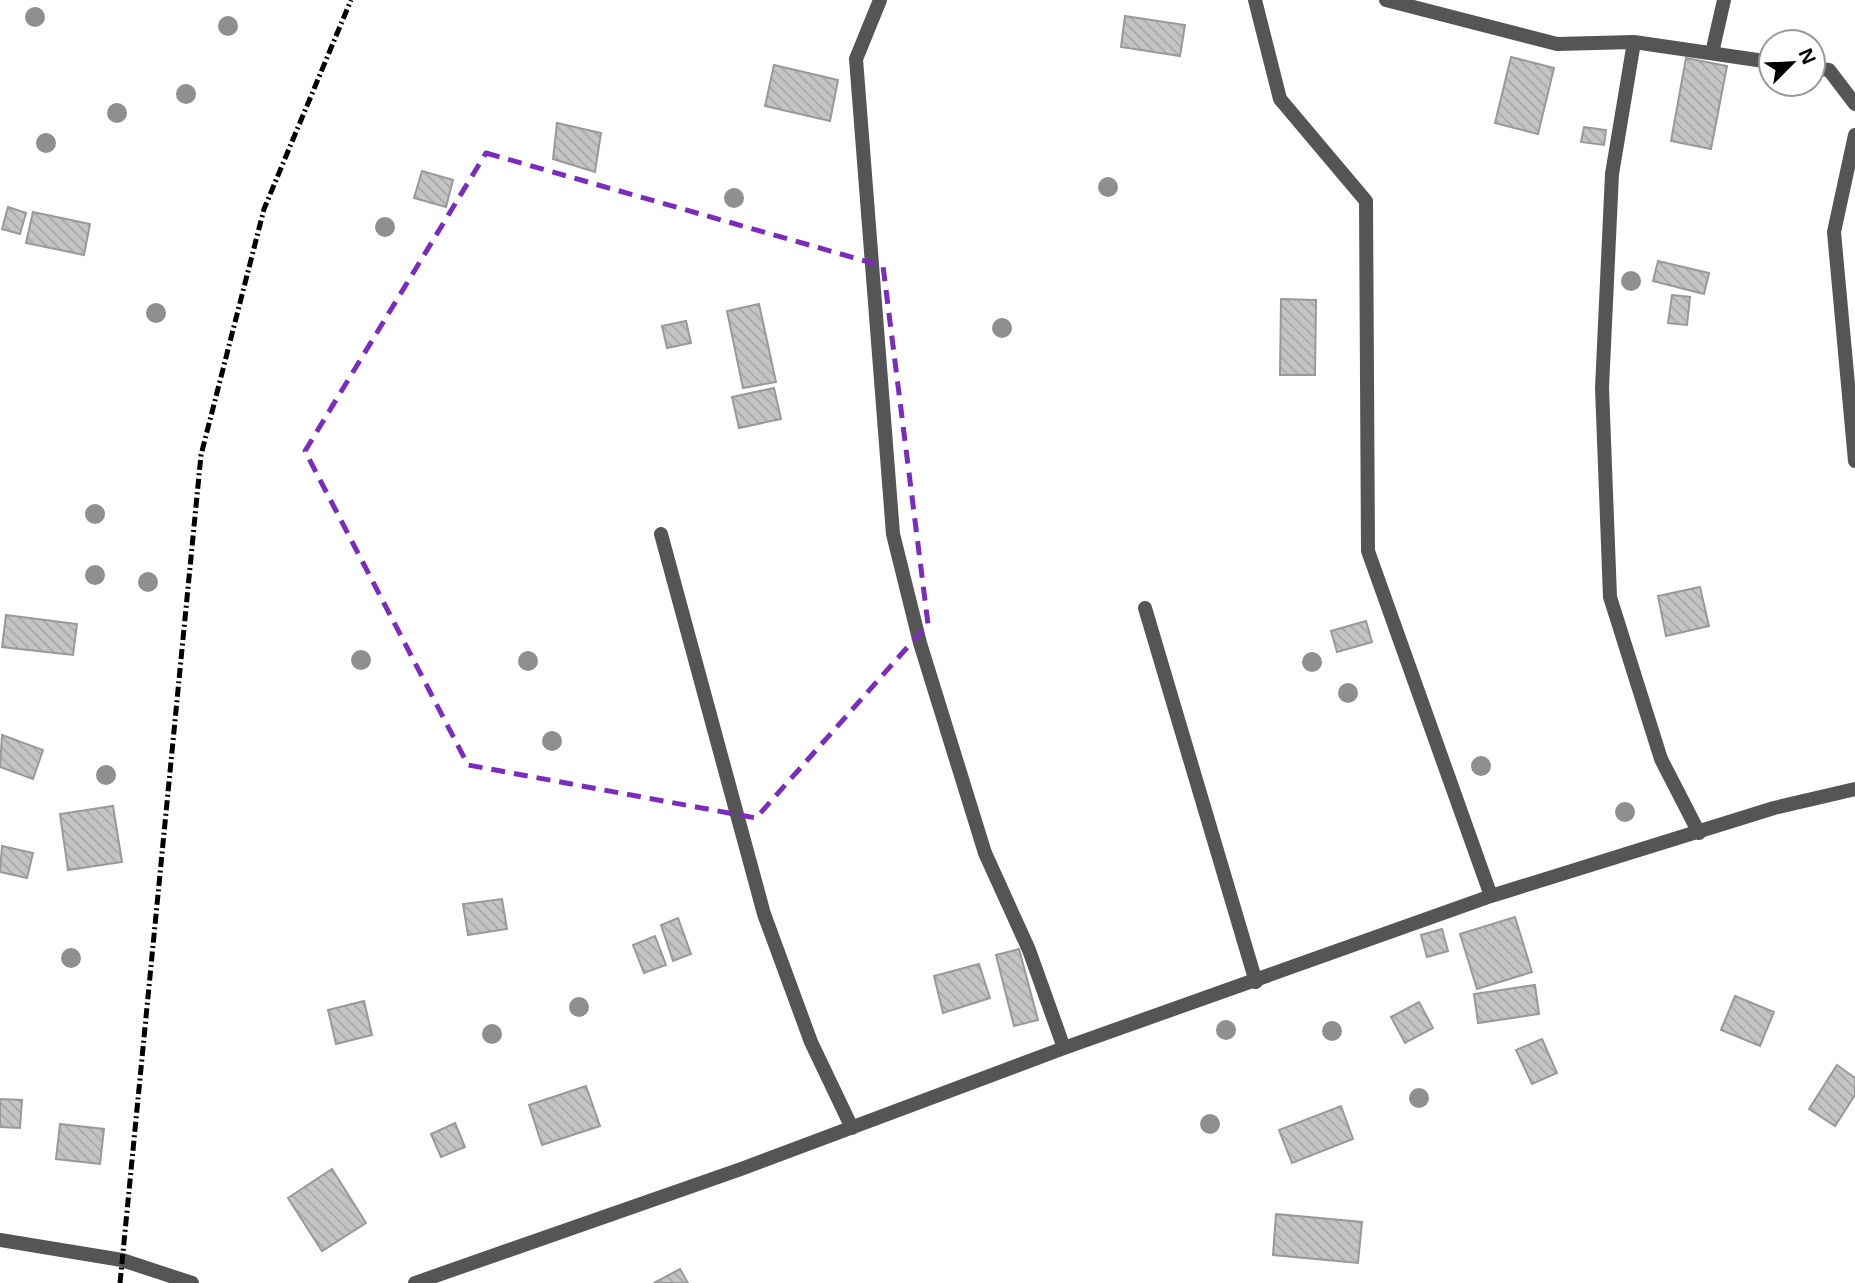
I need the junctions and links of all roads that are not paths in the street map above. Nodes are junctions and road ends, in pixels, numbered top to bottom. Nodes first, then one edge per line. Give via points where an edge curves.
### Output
1 (880, 0) edge
2 (1255, 0) edge
3 (1386, 0) edge
4 (1724, 0) edge
5 (1634, 42) junction
6 (1712, 53) junction
7 (1757, 60) edge
8 (1827, 71) edge
9 (1855, 104) edge
10 (1855, 135) edge
11 (1855, 461) edge
12 (661, 534) dead end
13 (1145, 608) dead end
14 (1855, 789) edge
15 (1699, 832) junction
16 (1491, 896) junction
17 (1256, 982) junction
18 (1064, 1048) junction
19 (852, 1128) junction
20 (0, 1240) edge
21 (192, 1283) edge
22 (415, 1283) edge

1 - 18 street via 856,59 893,534 920,643 985,853 1029,950
2 - 16 street via 1280,99 1366,201 1368,551
3 - 5 street via 1557,44
4 - 6 street
5 - 6 street
5 - 15 street via 1612,174 1602,388 1609,597 1661,759
6 - 7 street
8 - 9 street
10 - 11 street via 1834,232
12 - 19 street via 764,914 811,1042
13 - 17 street
14 - 15 street
15 - 16 street
16 - 17 street
17 - 18 street
18 - 19 street
19 - 22 street
20 - 21 street via 122,1260

